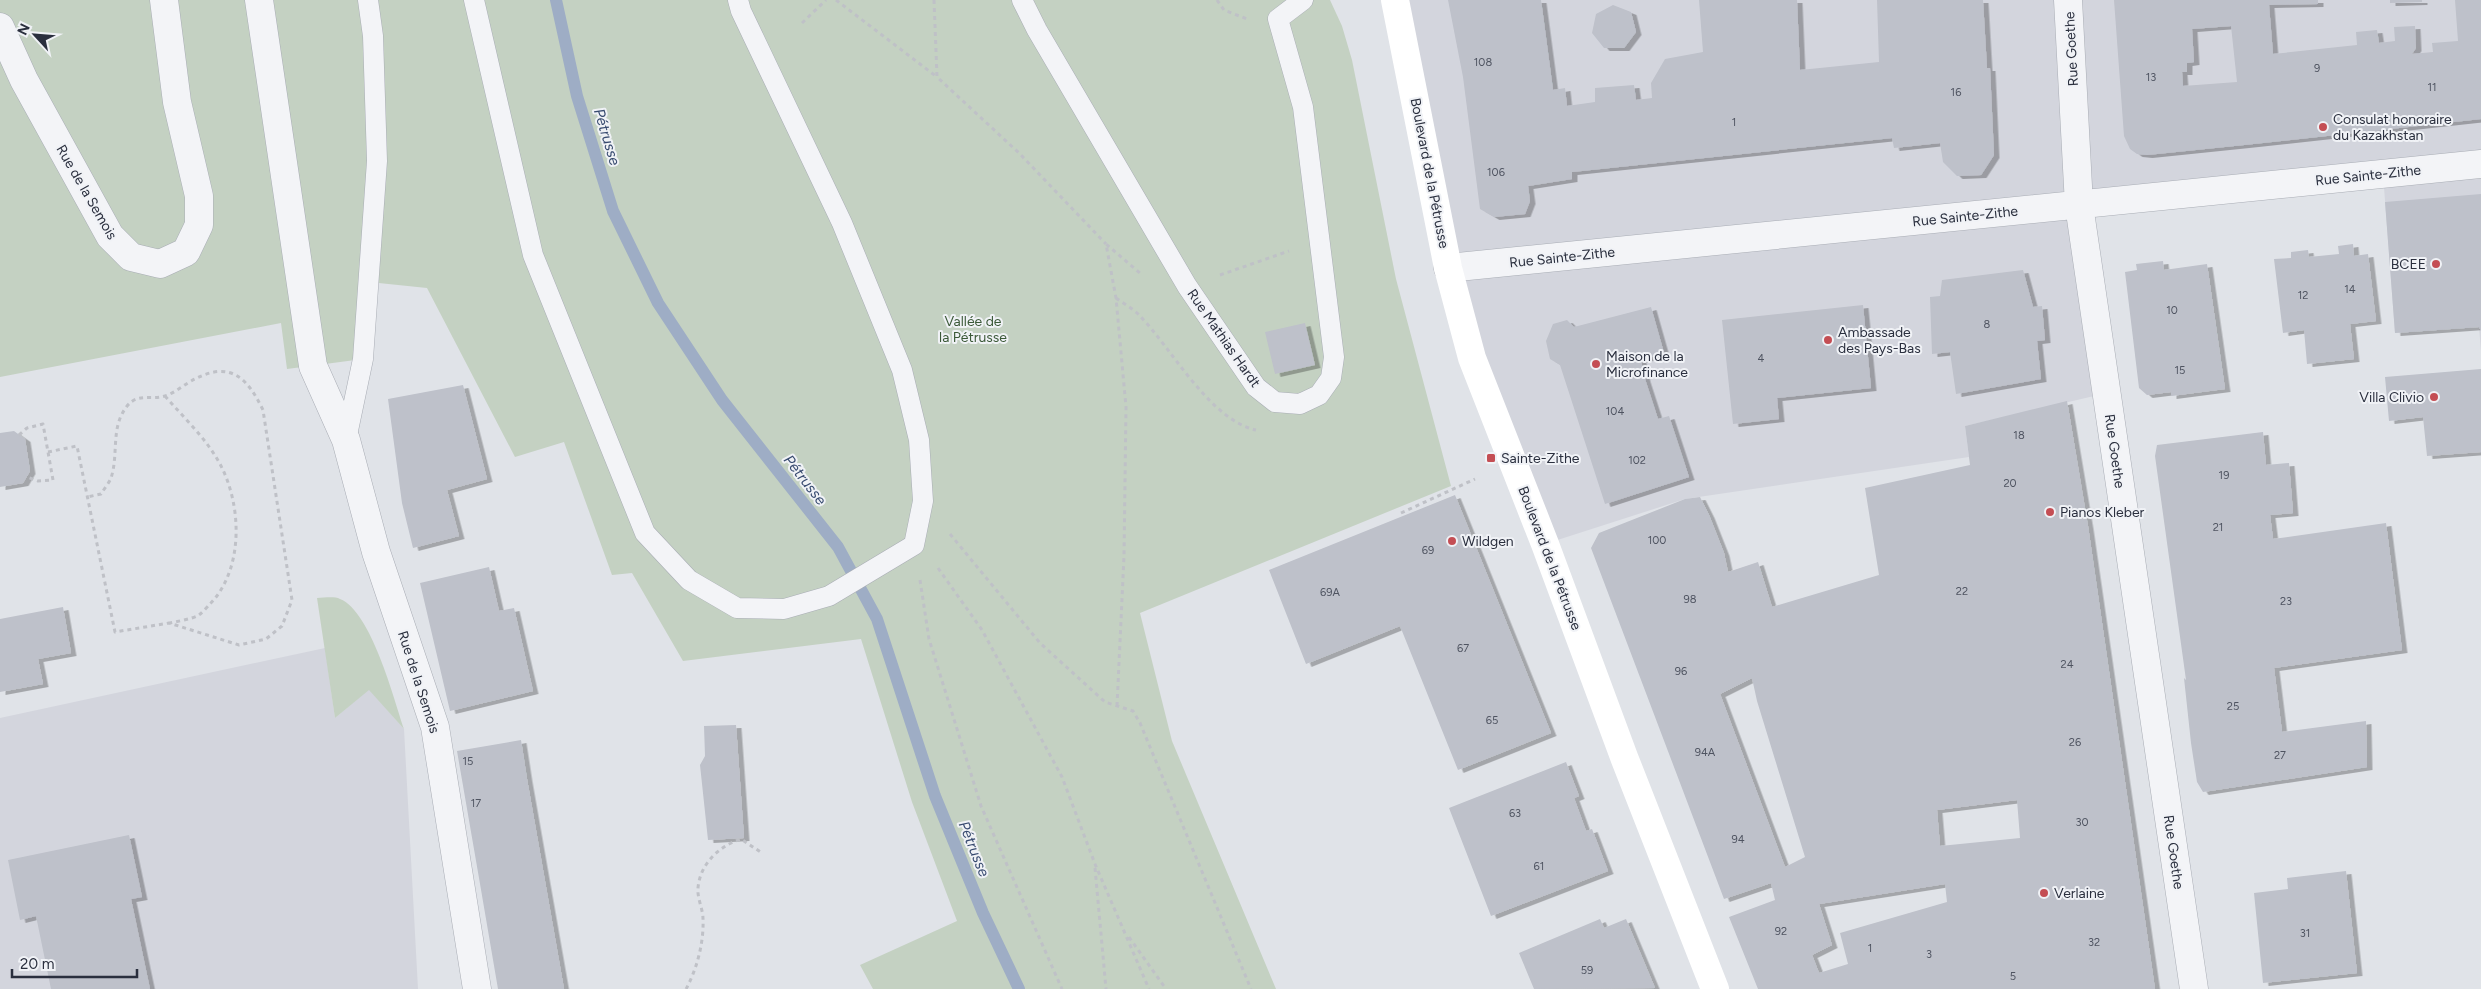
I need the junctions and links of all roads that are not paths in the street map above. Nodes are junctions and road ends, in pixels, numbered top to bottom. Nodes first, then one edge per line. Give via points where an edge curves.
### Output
1 (164, 0) edge
2 (259, 0) edge
3 (368, 0) edge
4 (474, 0) edge
5 (738, 0) edge
6 (1022, 0) edge
7 (1303, 0) edge
8 (1395, 0) edge
9 (2068, 0) edge
10 (0, 27) edge
11 (2481, 164) edge
12 (2079, 205) junction
13 (1448, 268) junction
14 (346, 440) junction
15 (477, 989) edge
16 (1715, 989) edge
17 (2194, 989) edge

1 - 10 street, Rue de la Semois via 177,102 199,196 199,225 186,252 160,264 131,257 110,236 24,80
2 - 14 street, Rue de la Semois via 313,366
3 - 14 lane via 373,36 377,161 363,358
4 - 5 lane via 533,255 645,534 689,580 737,608 784,609 830,596 914,545 923,501 919,440 902,370 842,223
6 - 7 lane, Rue Mathias Hardt via 1187,286 1256,387 1275,402 1300,404 1319,395 1331,378 1333,364 1303,107 1278,19
8 - 13 main road, Boulevard de la Pétrusse
9 - 12 street, Rue Goethe
11 - 12 street, Rue Sainte-Zithe
12 - 13 street, Rue Sainte-Zithe
12 - 17 street, Rue Goethe
13 - 16 main road, Boulevard de la Pétrusse via 1472,358
14 - 15 street, Rue de la Semois via 376,552 435,727

